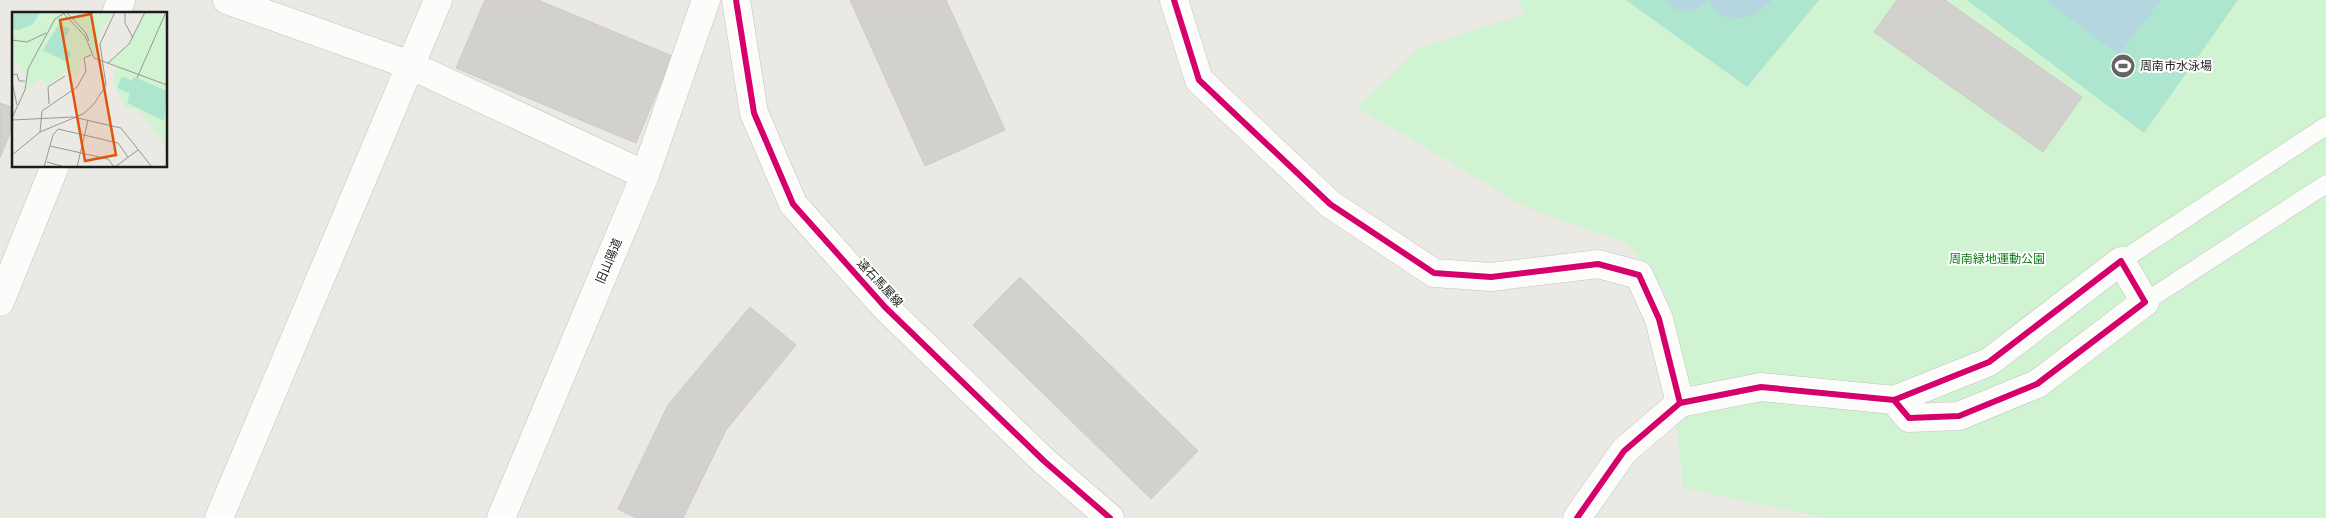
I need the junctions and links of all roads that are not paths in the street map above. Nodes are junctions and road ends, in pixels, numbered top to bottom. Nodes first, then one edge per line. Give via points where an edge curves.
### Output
1 (121, 0) edge
2 (227, 0) edge
3 (438, 0) edge
4 (706, 0) edge
5 (736, 0) edge
6 (1174, 0) edge
7 (117, 12) edge
8 (410, 66) junction
9 (2326, 126) edge
10 (53, 168) edge
11 (645, 175) junction
12 (2326, 184) edge
13 (2121, 261) junction
14 (0, 302) edge
15 (2145, 302) junction
16 (1894, 400) junction
17 (1680, 403) junction
18 (219, 518) edge
19 (501, 518) edge
20 (1110, 518) edge
21 (1577, 518) edge

1 - 7 street
2 - 8 street
3 - 8 street
4 - 11 street, 旧山陽道
5 - 20 street, 遠石馬屋線 via 754,113 793,204 885,307 1044,461
6 - 17 street via 1199,80 1330,204 1434,273 1491,276 1598,264 1639,275 1659,319
8 - 11 street
8 - 18 street
9 - 13 lane
10 - 14 street
11 - 19 street, 旧山陽道
12 - 15 lane
13 - 15 street
13 - 16 street via 1989,362
15 - 16 street via 2036,384 1959,416 1910,418
16 - 17 street via 1761,387
17 - 21 street via 1624,451

